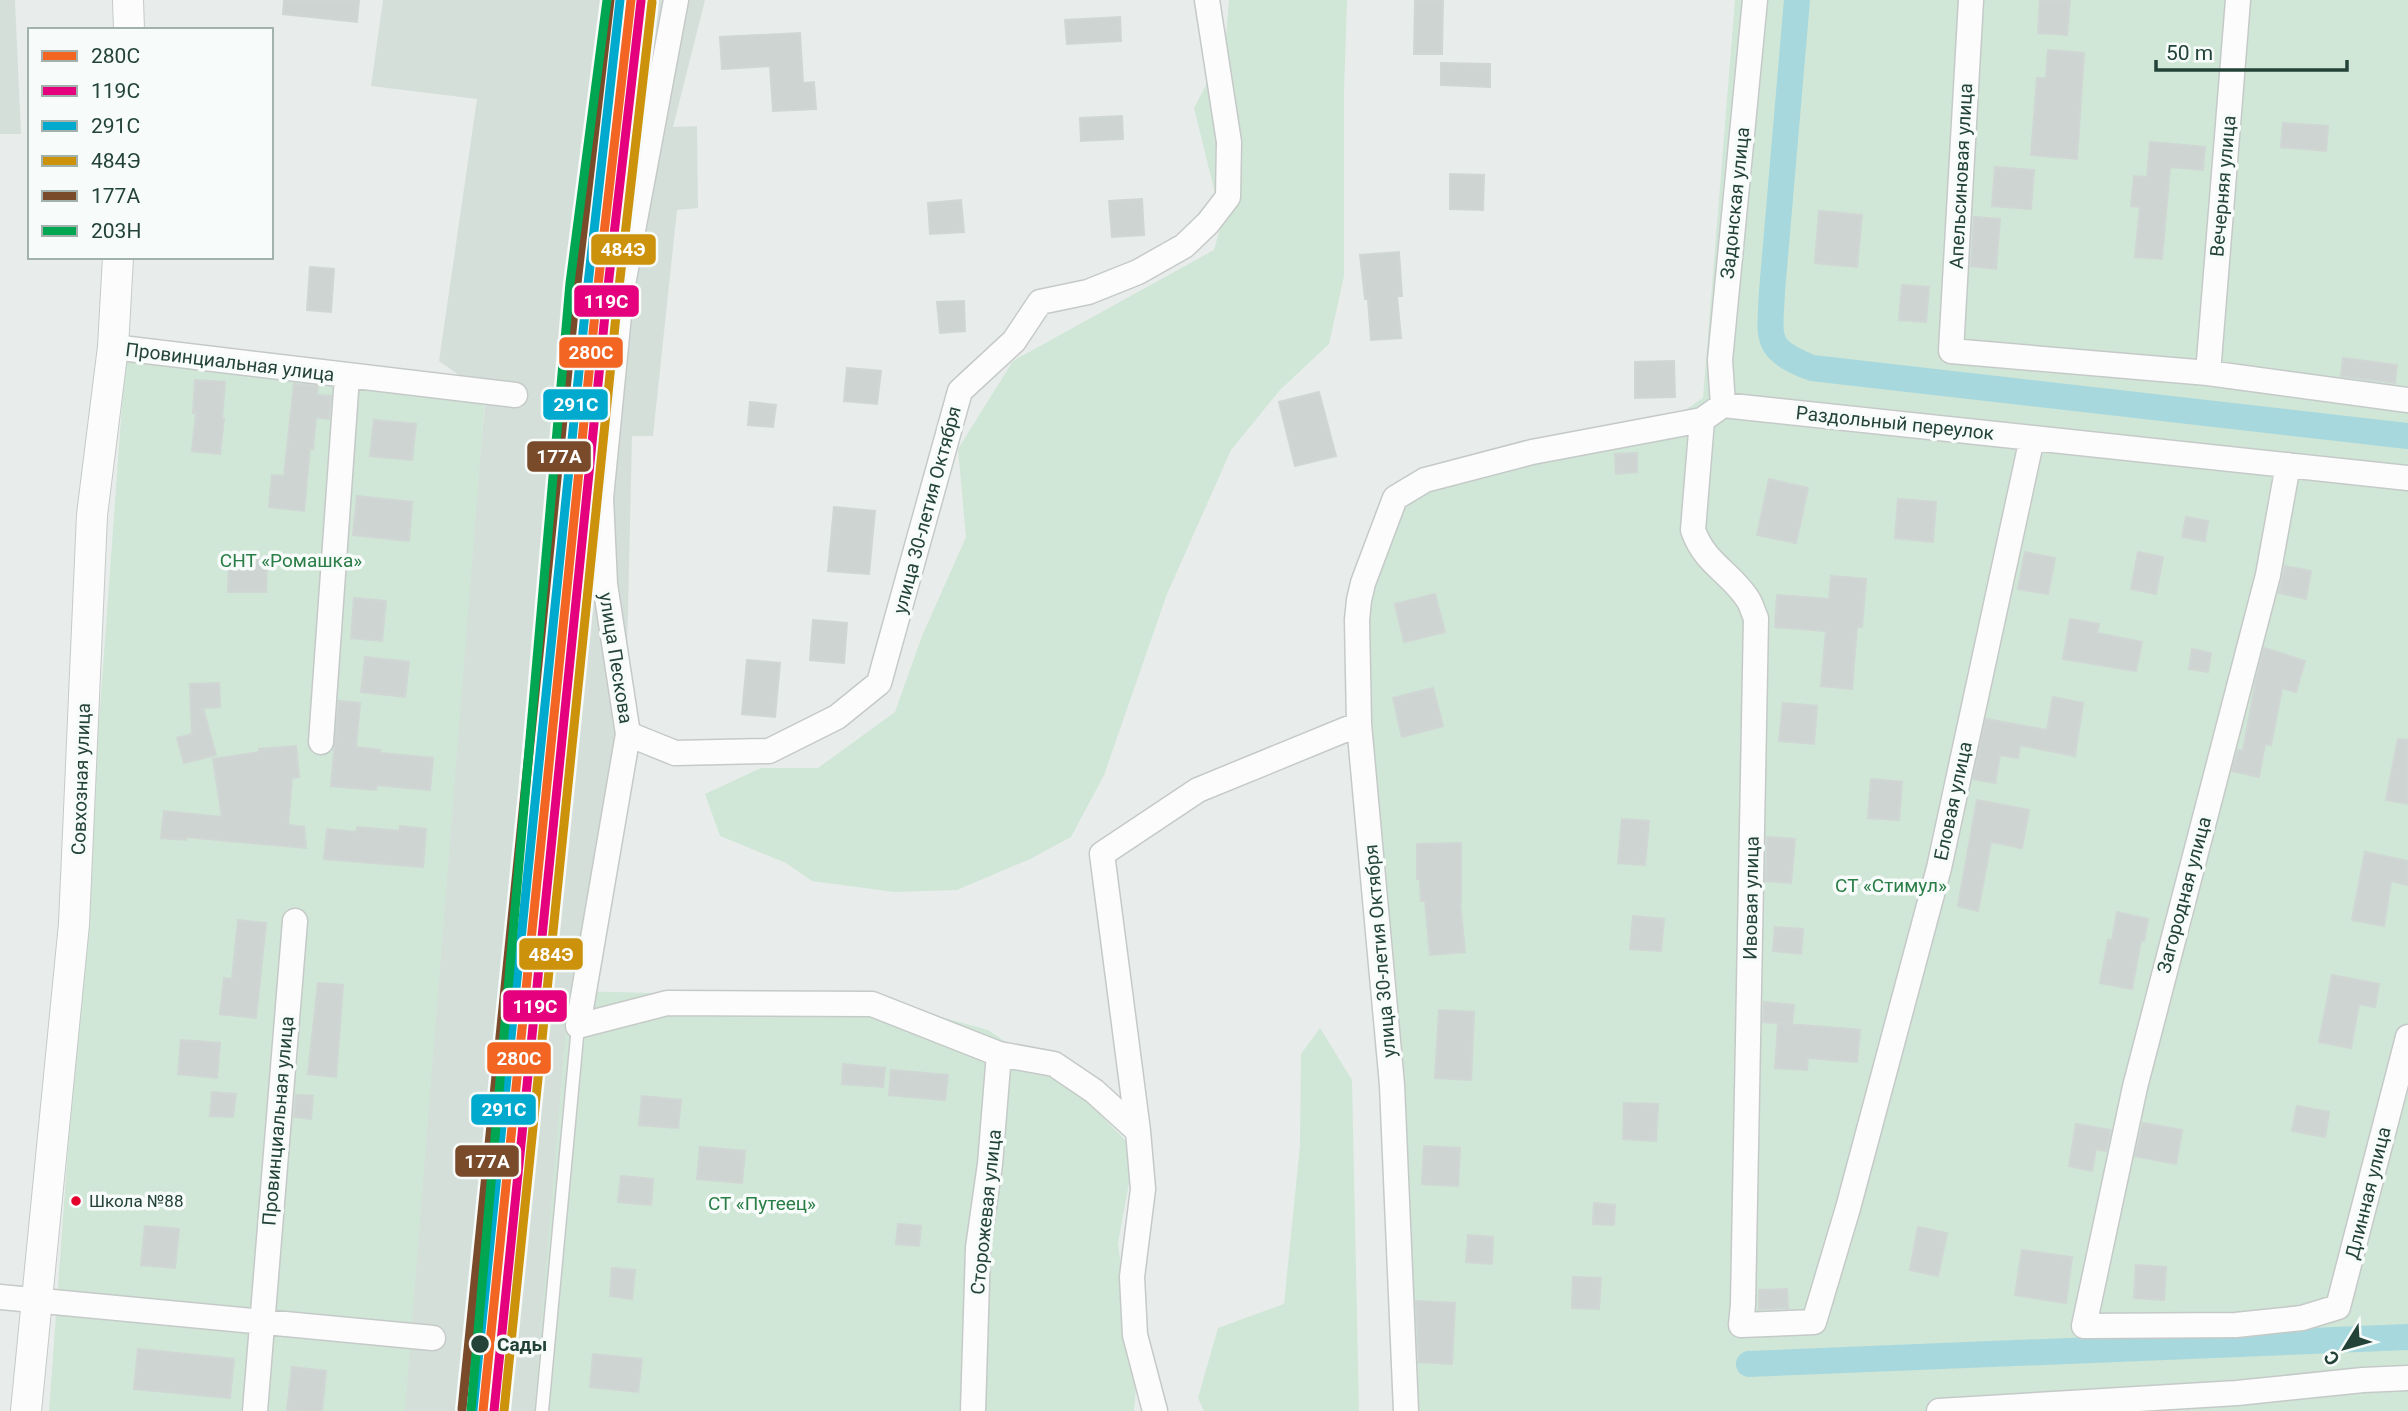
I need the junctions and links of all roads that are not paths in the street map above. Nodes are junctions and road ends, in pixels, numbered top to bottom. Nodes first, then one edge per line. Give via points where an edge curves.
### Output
1 (128, 0) edge
2 (676, 0) edge
3 (1207, 0) edge
4 (1755, 0) edge
5 (1971, 0) edge
6 (2238, 0) edge
7 (129, 28) edge
8 (118, 259) edge
9 (113, 347) junction
10 (2208, 373) junction
11 (347, 377) junction
12 (515, 395) dead end
13 (2408, 400) edge
14 (1723, 405) junction
15 (1702, 420) junction
16 (2032, 438) junction
17 (2288, 465) junction
18 (2408, 478) edge
19 (1359, 724) junction
20 (628, 734) junction
21 (321, 742) dead end
22 (295, 921) dead end
23 (578, 1026) junction
24 (2408, 1037) edge
25 (999, 1054) junction
26 (1138, 1131) junction
27 (0, 1297) edge
28 (38, 1300) junction
29 (2338, 1307) joint
30 (261, 1321) junction
31 (1814, 1322) joint
32 (433, 1338) dead end
33 (2408, 1378) edge
34 (2234, 1402) edge
35 (26, 1411) edge
36 (255, 1411) edge
37 (542, 1411) edge
38 (973, 1411) edge
39 (1155, 1411) edge
40 (1406, 1411) edge
41 (1939, 1411) edge

1 - 7 street
2 - 20 street, улица Пескова via 621,295 601,498 605,584
3 - 20 street, улица 30-летия Октября via 1229,142 1228,197 1184,246 1138,272 1088,292 1040,302 1014,341 960,391 879,683 837,717 769,751 676,753
4 - 14 street, Задонская улица via 1720,359
5 - 10 street, Апельсиновая улица via 1951,351
6 - 10 street, Вечерняя улица
8 - 9 street, Совхозная улица
9 - 11 street, Провинциальная улица
9 - 28 street, Совхозная улица via 92,515 75,924
10 - 13 street
11 - 12 street, Провинциальная улица
11 - 21 street, Провинциальная улица
14 - 15 street
14 - 16 street, Раздольный переулок
15 - 19 street, улица 30-летия Октября via 1532,452 1425,480 1395,498 1359,600
15 - 31 street, Ивовая улица via 1693,530 1710,561 1748,598 1756,618 1741,1325
16 - 17 street, Раздольный переулок
16 - 31 street, Еловая улица via 1939,869
17 - 18 street, Раздольный переулок
17 - 29 street, Загородная улица via 2268,575 2135,1087 2084,1326 2236,1325 2302,1318
19 - 26 street via 1198,790 1102,854
19 - 40 street, улица 30-летия Октября via 1392,1085
20 - 23 street, улица Пескова
22 - 30 street, Провинциальная улица
23 - 25 street via 667,1003 872,1004
23 - 37 lane
24 - 29 street, Длинная улица
25 - 26 street via 1054,1064 1094,1091
25 - 38 street, Сторожевая улица via 978,1248
26 - 39 street via 1143,1189 1132,1277 1135,1335
27 - 28 street
28 - 30 street
28 - 35 street, Совхозная улица
30 - 32 street
30 - 36 street, Провинциальная улица
33 - 34 street via 2362,1380
34 - 41 street

